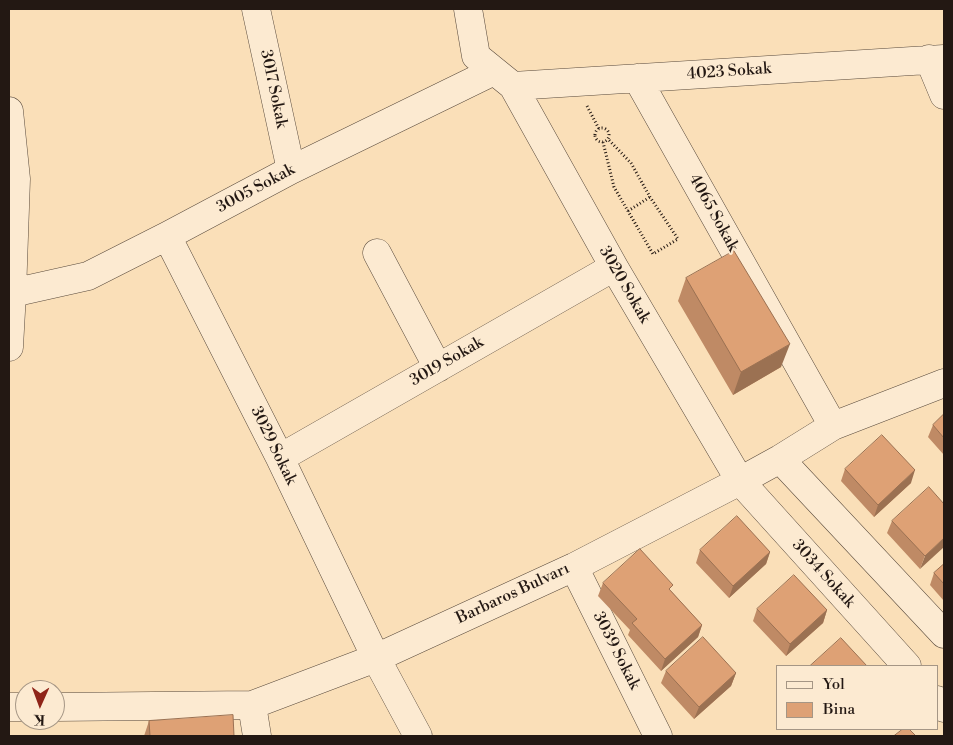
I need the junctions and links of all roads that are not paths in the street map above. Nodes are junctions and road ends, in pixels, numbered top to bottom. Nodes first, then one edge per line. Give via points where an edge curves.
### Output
1 (256, 9) edge
2 (468, 9) edge
3 (937, 59) edge
4 (504, 78) junction
5 (637, 78) junction
6 (944, 95) edge
7 (9, 111) edge
8 (291, 170) junction
9 (12, 179) edge
10 (168, 236) junction
11 (377, 253) dead end
12 (614, 267) junction
13 (12, 293) junction
14 (9, 347) edge
15 (438, 368) junction
16 (944, 383) edge
17 (833, 426) junction
18 (280, 458) junction
19 (780, 459) junction
20 (740, 481) junction
21 (574, 567) junction
22 (944, 634) edge
23 (376, 658) junction
24 (905, 665) edge
25 (252, 705) junction
26 (65, 707) edge
27 (257, 736) edge
28 (418, 736) edge
29 (658, 736) edge

1 - 8 street, 3017 Sokak
2 - 4 street, 3020 Sokak via 476,56
3 - 5 street, 4023 Sokak
3 - 6 street
4 - 5 street, 4023 Sokak
4 - 8 street, 3005 Sokak
4 - 12 street, 3020 Sokak
5 - 17 street, 4065 Sokak
7 - 9 street
8 - 10 street, 3005 Sokak
9 - 13 street
10 - 13 street, 3005 Sokak via 88,276
10 - 18 street, 3029 Sokak
11 - 15 street
12 - 15 street, 3019 Sokak
12 - 20 street, 3020 Sokak
13 - 14 street
15 - 18 street, 3019 Sokak
16 - 17 street, Barbaros Bulvarı
17 - 19 street, Barbaros Bulvarı
18 - 23 street, 3029 Sokak
19 - 20 street, Barbaros Bulvarı
19 - 22 street
20 - 21 street, Barbaros Bulvarı
20 - 24 street, 3034 Sokak
21 - 23 street, Barbaros Bulvarı
21 - 29 street, 3039 Sokak
23 - 25 street, Barbaros Bulvarı
23 - 28 street, 3029 Sokak
25 - 26 street, Barbaros Bulvarı
25 - 27 street

